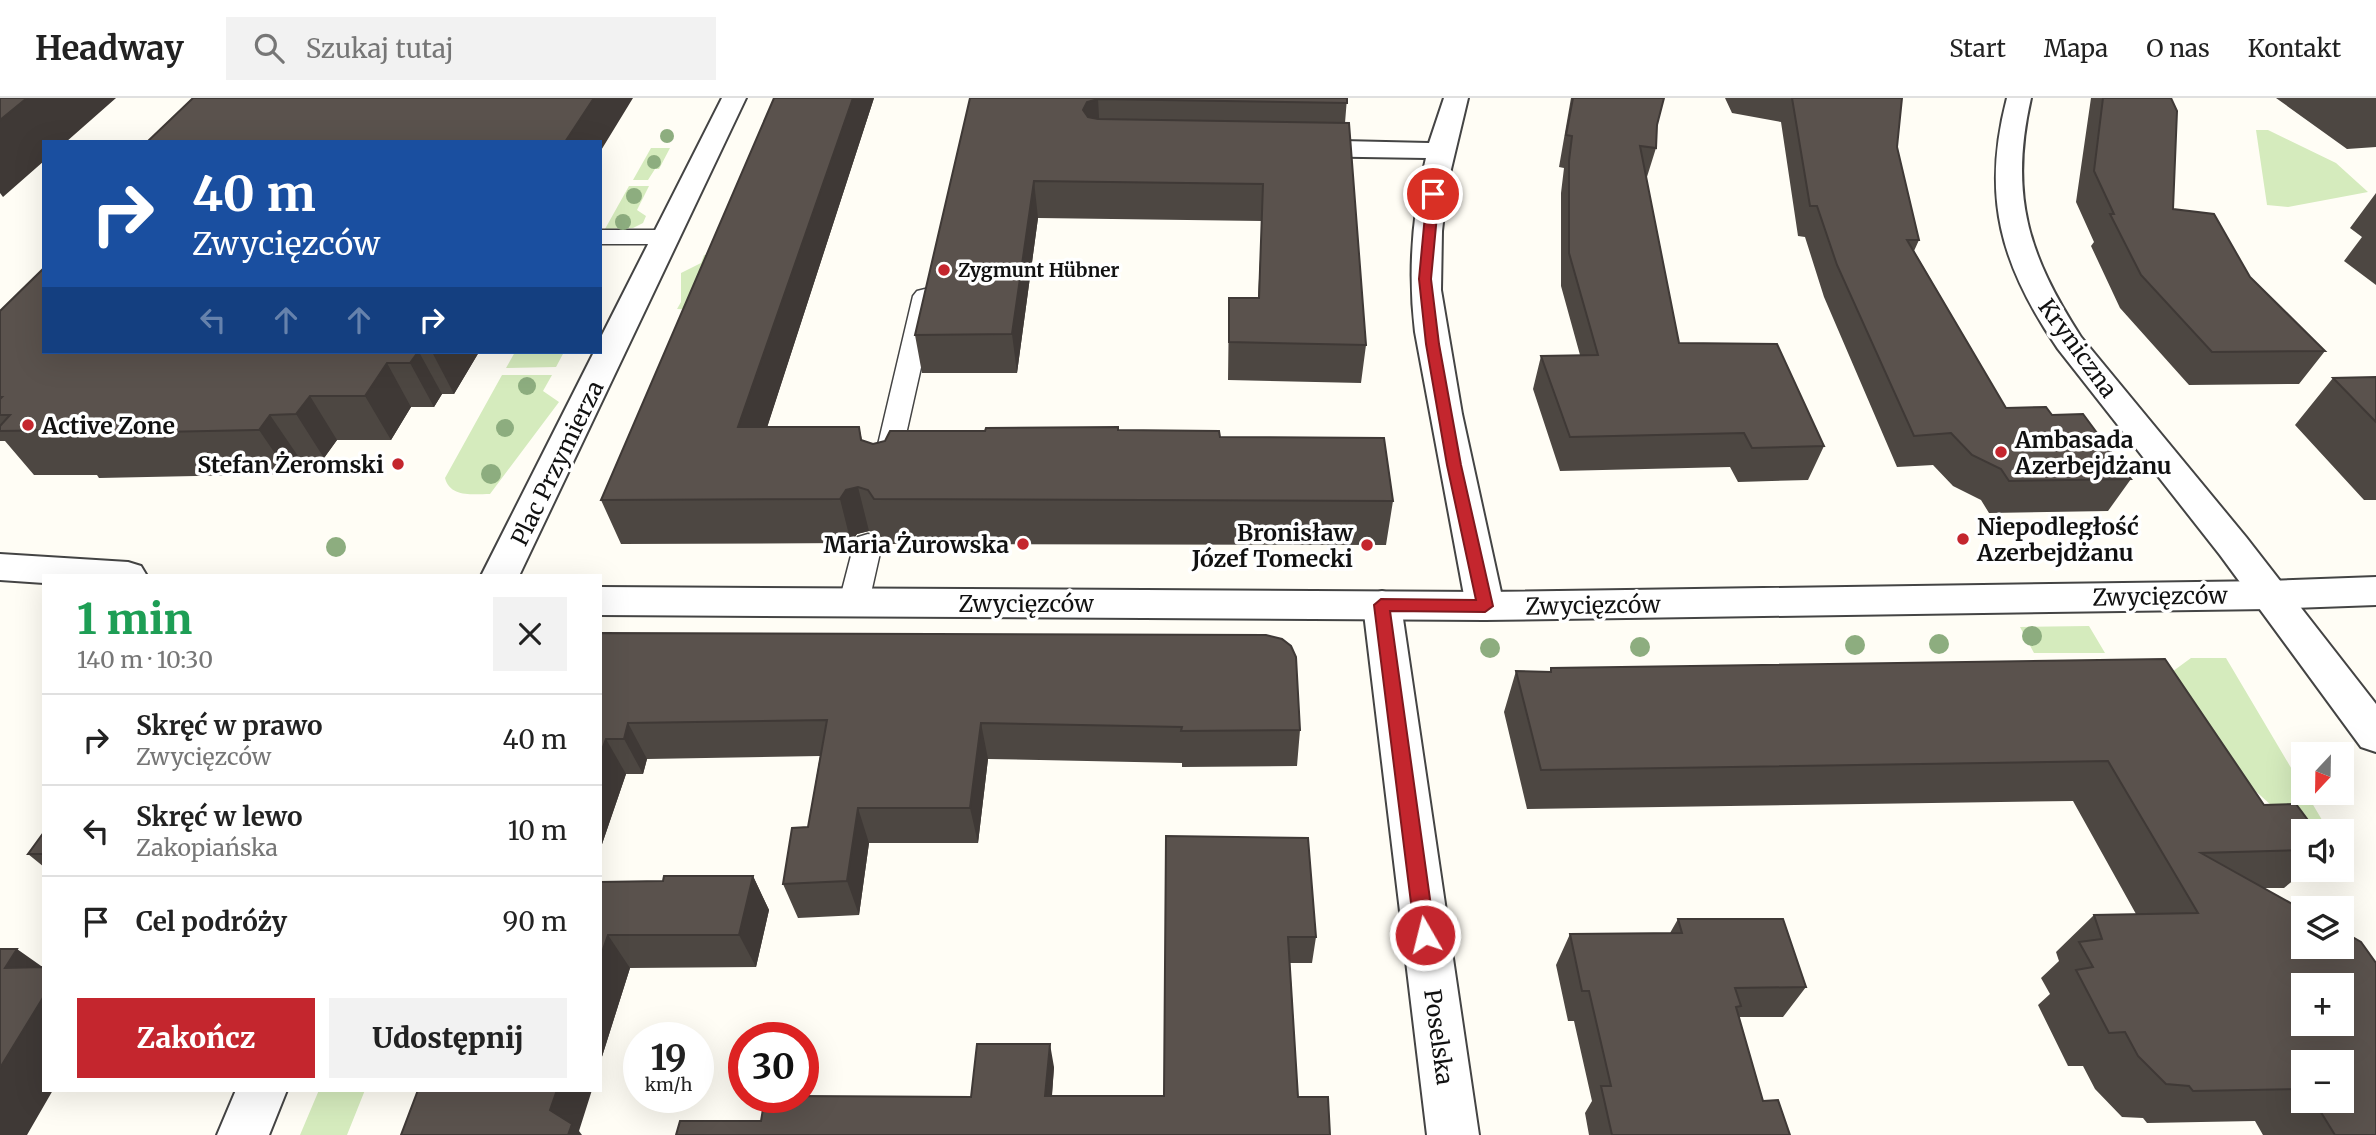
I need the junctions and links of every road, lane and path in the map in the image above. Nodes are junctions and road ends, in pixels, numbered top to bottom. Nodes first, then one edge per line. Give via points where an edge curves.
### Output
1 (734, 98) edge
2 (1456, 98) edge
3 (2020, 98) edge
4 (1277, 148) edge
5 (1440, 152) junction
6 (602, 237) edge
7 (667, 237) junction
8 (930, 274) edge
9 (884, 477) edge
10 (868, 544) dead end
11 (0, 567) edge
12 (100, 574) edge
13 (501, 574) edge
14 (2376, 591) edge
15 (2269, 595) junction
16 (602, 601) edge
17 (854, 602) junction
18 (1381, 605) junction
19 (1485, 606) junction
20 (2376, 736) edge
21 (261, 1092) edge
22 (243, 1135) edge
23 (1453, 1135) edge

1 - 7 street, Plac Przymierza
2 - 5 street
3 - 15 street, Kryniczna via 2008,139 2006,174 2015,237 2026,269 2069,342
4 - 5 street
5 - 19 street via 1425,279 1454,465
6 - 7 lane
7 - 13 street, Plac Przymierza
8 - 9 lane
10 - 17 lane
11 - 12 street
14 - 15 street, Zwycięzców
15 - 19 street, Zwycięzców
15 - 20 street, Kryniczna
16 - 17 street, Zwycięzców
17 - 18 street, Zwycięzców
18 - 19 street, Zwycięzców
18 - 23 street, Poselska
21 - 22 street

